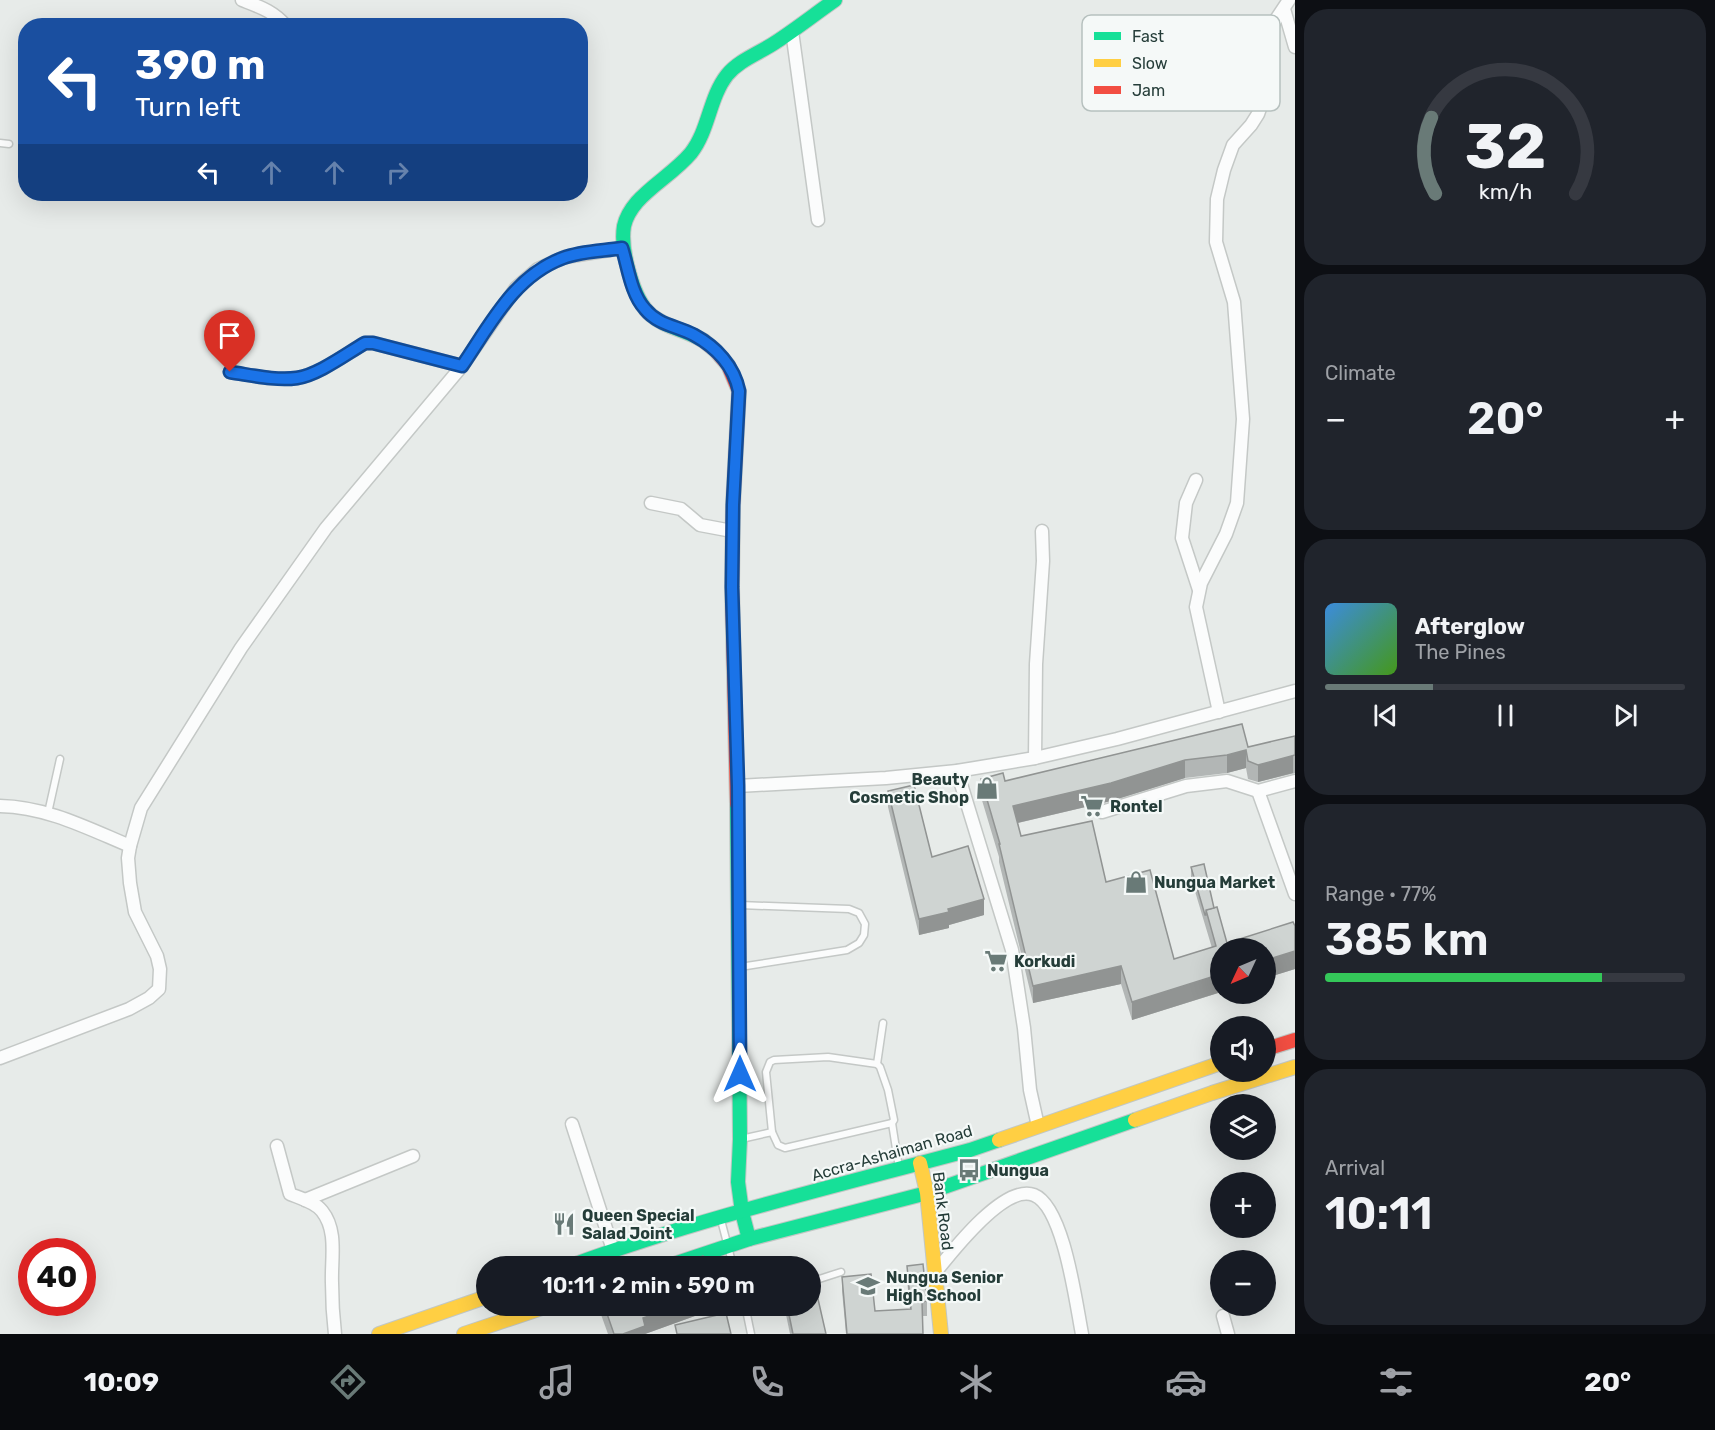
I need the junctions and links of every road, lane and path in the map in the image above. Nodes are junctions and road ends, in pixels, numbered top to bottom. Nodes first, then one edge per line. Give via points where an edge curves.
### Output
1 (242, 0) edge
2 (836, 0) edge
3 (1287, 4) edge
4 (280, 18) edge
5 (792, 31) junction
6 (1295, 46) edge
7 (1259, 111) edge
8 (0, 143) edge
9 (9, 144) dead end
10 (818, 220) dead end
11 (622, 248) junction
12 (462, 366) junction
13 (230, 372) dead end
14 (1196, 480) dead end
15 (651, 502) dead end
16 (732, 531) junction
17 (1042, 531) dead end
18 (1199, 590) junction
19 (1295, 691) edge
20 (1219, 712) junction
21 (1035, 758) junction
22 (60, 759) dead end
23 (957, 771) junction
24 (1295, 781) edge
25 (738, 786) junction
26 (1258, 791) junction
27 (0, 806) edge
28 (1102, 812) dead end
29 (48, 813) junction
30 (130, 846) junction
31 (1295, 894) edge
32 (739, 904) junction
33 (739, 967) junction
34 (883, 1023) dead end
35 (1295, 1040) edge
36 (1276, 1046) edge
37 (0, 1058) edge
38 (877, 1064) junction
39 (1210, 1067) edge
40 (1295, 1067) edge
41 (892, 1123) junction
42 (572, 1124) dead end
43 (1038, 1126) junction
44 (772, 1132) junction
45 (740, 1139) junction
46 (277, 1146) dead end
47 (413, 1156) dead end
48 (920, 1163) junction
49 (899, 1169) junction
50 (927, 1193) junction
51 (305, 1200) junction
52 (742, 1212) junction
53 (720, 1217) junction
54 (749, 1239) junction
55 (728, 1246) junction
56 (613, 1250) junction
57 (597, 1256) edge
58 (698, 1256) edge
59 (730, 1256) edge
60 (841, 1272) dead end
61 (934, 1274) junction
62 (821, 1278) edge
63 (476, 1300) edge
64 (520, 1316) edge
65 (747, 1316) edge
66 (1222, 1316) dead end
67 (471, 1333) edge
68 (335, 1334) edge
69 (378, 1334) edge
70 (751, 1334) edge
71 (941, 1334) edge
72 (1082, 1334) edge
73 (1228, 1334) edge

1 - 4 street
2 - 5 main road
3 - 6 street
5 - 10 street
5 - 11 main road via 728,74 696,147 629,210
7 - 18 street via 1233,145 1217,199 1216,242 1234,302 1243,418 1237,503
8 - 9 lane
11 - 12 street via 565,257 538,269 516,288
11 - 16 main road via 643,308 655,319 711,347 736,375 739,409
12 - 13 street via 365,343 296,378
12 - 30 street via 326,528 241,648 141,808
14 - 18 street via 1186,503 1182,538
15 - 16 street via 681,509 700,525
16 - 25 main road
17 - 21 street
18 - 20 street via 1196,607
19 - 20 street
20 - 21 street
21 - 23 street
22 - 29 lane
23 - 25 street
23 - 43 street via 1012,950
24 - 26 street
25 - 32 main road
26 - 28 street via 1227,781 1186,786
26 - 31 street
27 - 29 street
29 - 30 street
30 - 37 street via 135,912 157,956 159,989 129,1009
32 - 33 main road
32 - 33 lane via 849,909 859,913 865,924 860,943 848,950
33 - 45 main road
34 - 38 lane
35 - 36 main road
38 - 41 lane via 888,1090
38 - 44 lane via 828,1058 770,1062 766,1072
39 - 43 main road, Accra-Ashaiman Road
40 - 50 main road
41 - 44 lane via 785,1148 778,1145
41 - 49 lane
42 - 56 street
43 - 48 main road, Accra-Ashaiman Road
44 - 45 lane
45 - 52 main road via 738,1182
46 - 51 street via 290,1194
47 - 51 street
48 - 49 main road, Accra-Ashaiman Road
48 - 50 main road, Bank Road
49 - 52 main road, Accra-Ashaiman Road
50 - 54 main road
50 - 61 main road, Bank Road
51 - 68 street via 321,1209 333,1236
52 - 53 main road, Accra-Ashaiman Road
52 - 54 main road
53 - 55 lane
53 - 56 main road, Accra-Ashaiman Road
54 - 55 main road
55 - 58 main road
55 - 59 lane
56 - 57 main road, Accra-Ashaiman Road
60 - 62 lane
61 - 71 main road, Bank Road
61 - 72 street via 971,1228 1002,1203 1023,1194 1034,1195 1054,1216 1063,1241
63 - 69 main road
64 - 67 main road
65 - 70 lane
66 - 73 street

